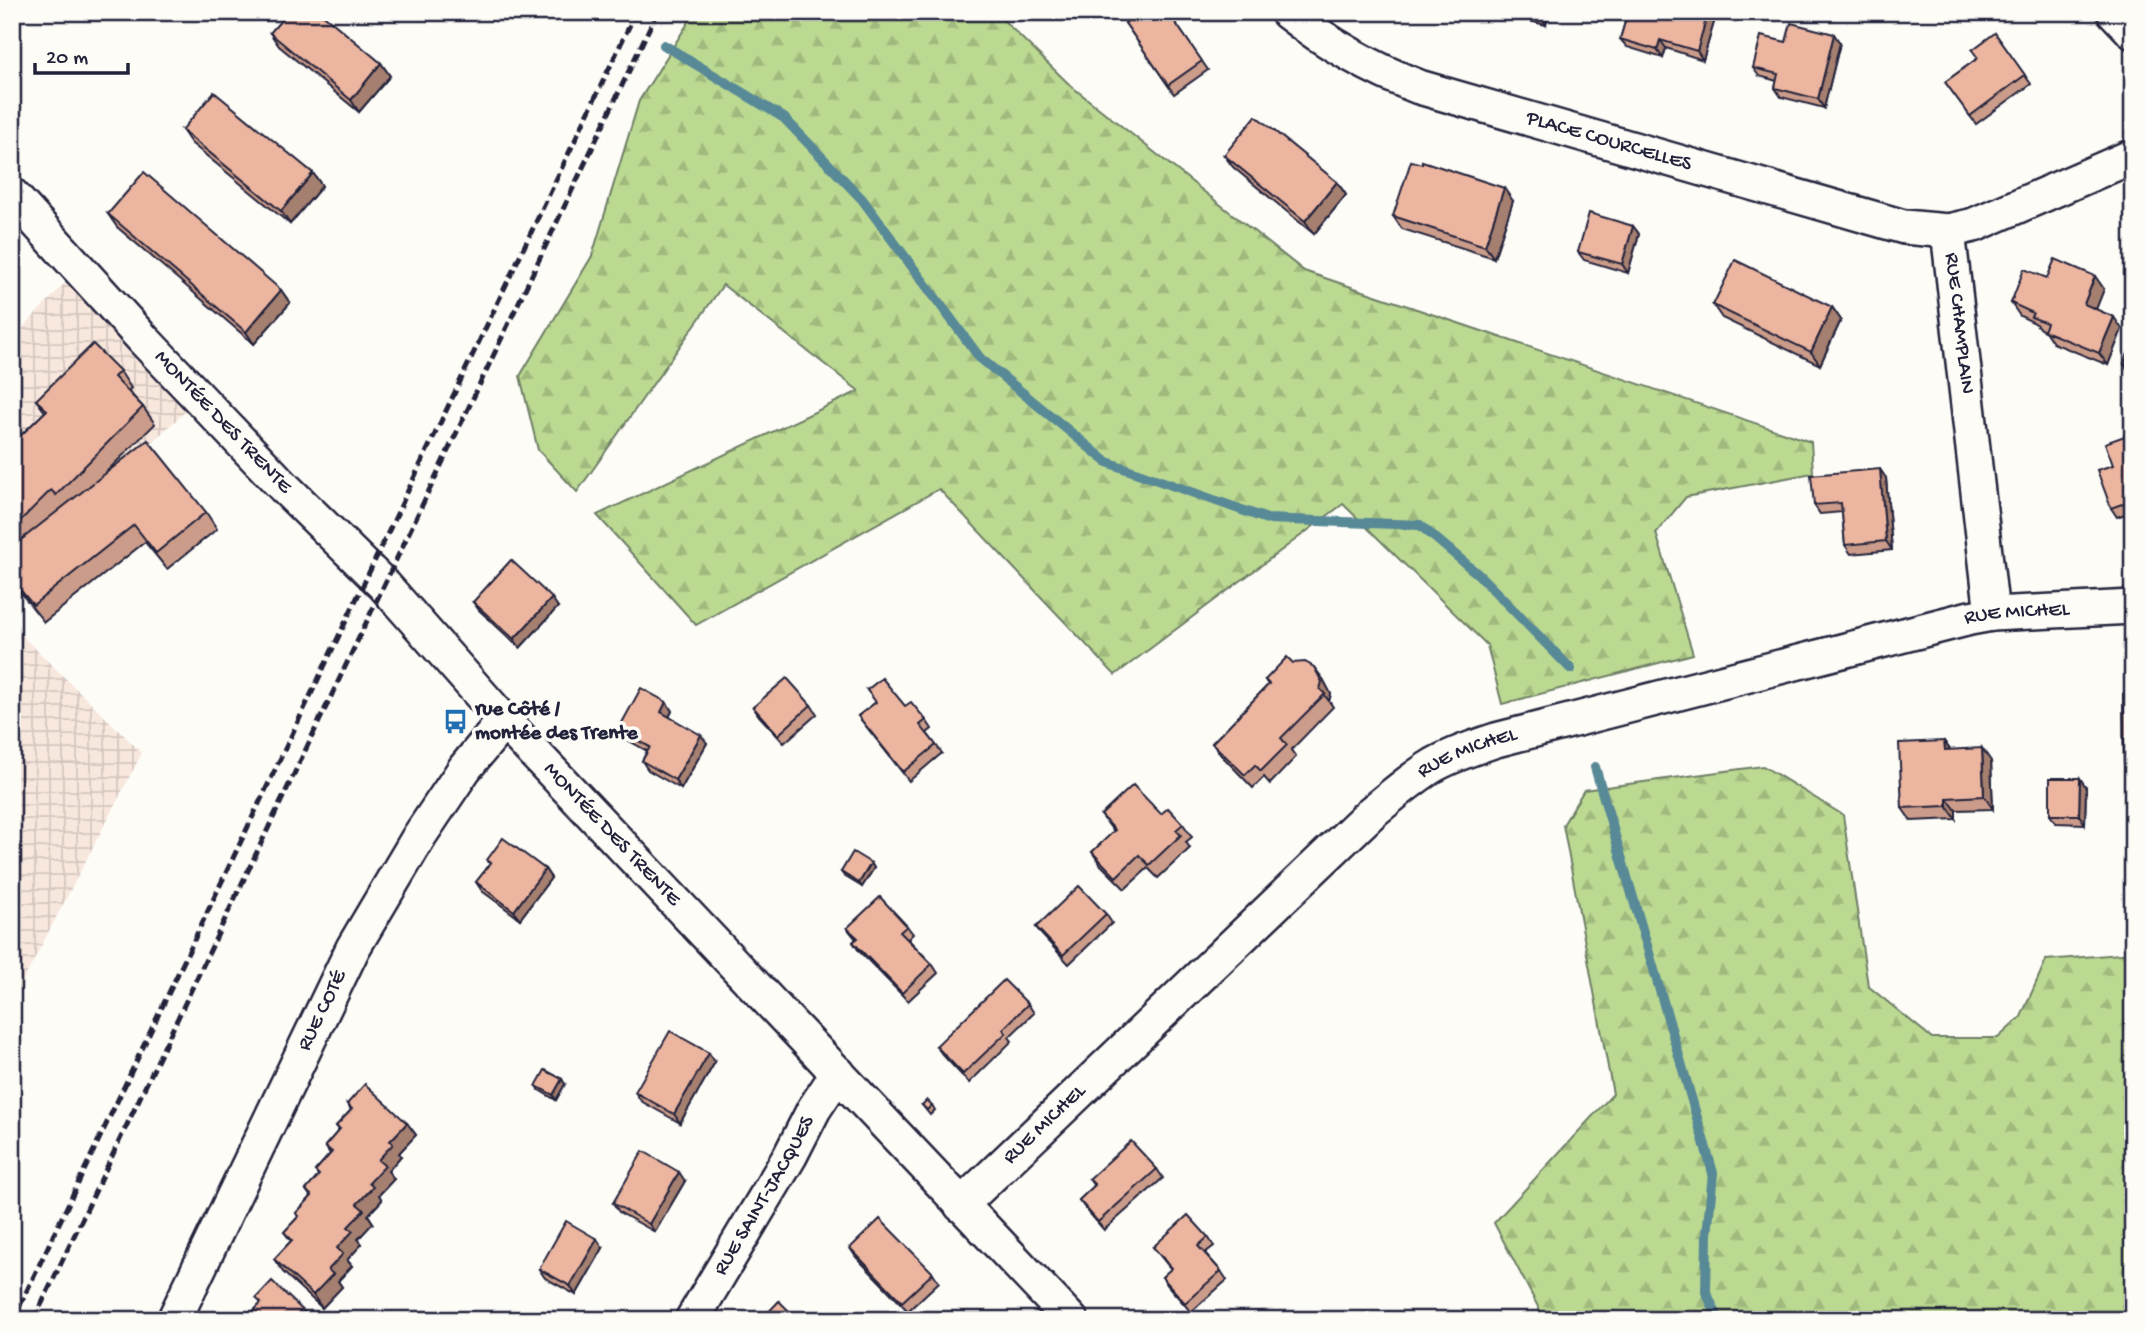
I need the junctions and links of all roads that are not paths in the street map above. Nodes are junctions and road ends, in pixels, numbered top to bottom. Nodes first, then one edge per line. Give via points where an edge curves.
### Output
1 (1287, 12) edge
2 (2114, 12) edge
3 (2133, 32) edge
4 (2133, 156) edge
5 (12, 195) edge
6 (1948, 231) junction
7 (2133, 607) edge
8 (1992, 614) junction
9 (504, 721) junction
10 (838, 1073) junction
11 (961, 1205) junction
12 (174, 1320) edge
13 (692, 1320) edge
14 (1071, 1320) edge

1 - 6 street, PLACE COURCELLES via 1350,56 1419,87 1904,227
2 - 3 street
4 - 6 street, RUE CHAMPLAIN via 1974,225
5 - 9 street, MONTÉE DES TRENTE via 275,478 384,585
6 - 8 street, RUE CHAMPLAIN
7 - 8 street, RUE MICHEL
8 - 11 street, RUE MICHEL via 1496,740 1433,766 1371,812
9 - 10 street, MONTÉE DES TRENTE
9 - 12 street, RUE COTÉ via 465,768 420,835 353,948
10 - 11 street, MONTÉE DES TRENTE
10 - 13 street, RUE SAINT-JACQUES
11 - 14 street, MONTÉE DES TRENTE

